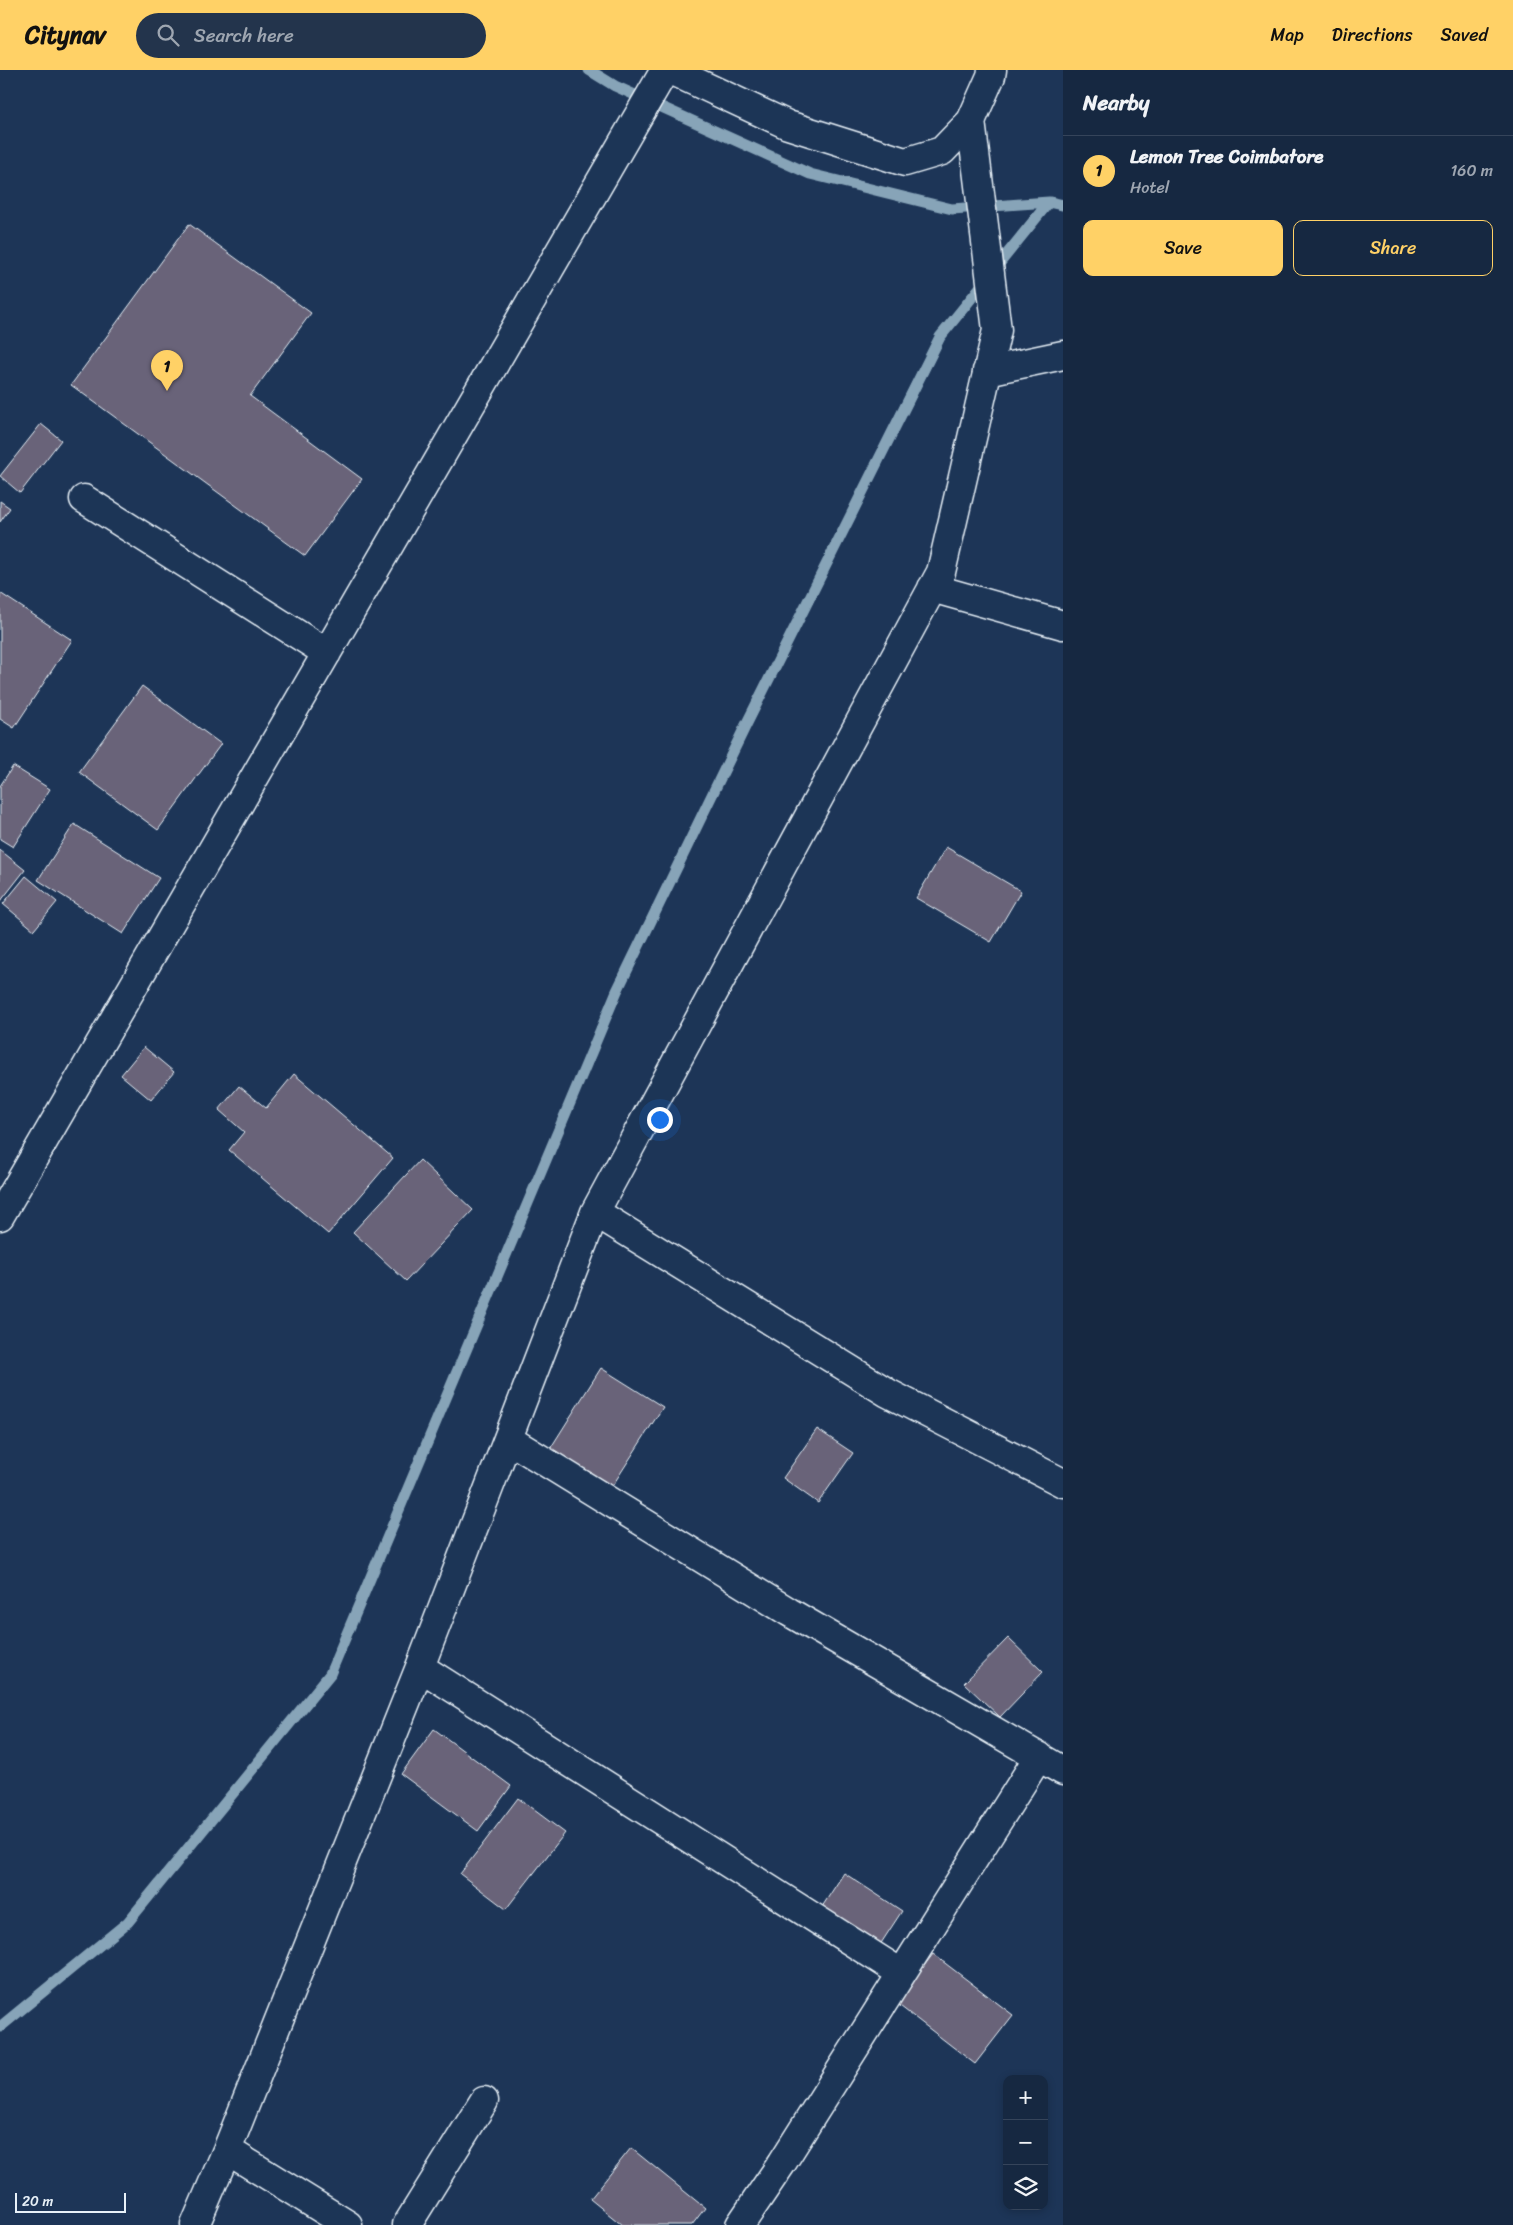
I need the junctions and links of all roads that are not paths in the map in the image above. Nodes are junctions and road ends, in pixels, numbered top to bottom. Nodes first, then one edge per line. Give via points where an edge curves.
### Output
1 (992, 70) edge
2 (664, 75) edge
3 (971, 121) junction
4 (1063, 354) edge
5 (987, 371) junction
6 (84, 499) dead end
7 (932, 588) junction
8 (1063, 625) edge
9 (327, 653) junction
10 (594, 1212) junction
11 (0, 1216) edge
12 (508, 1439) junction
13 (1063, 1484) edge
14 (420, 1667) junction
15 (1039, 1756) junction
16 (1063, 1771) edge
17 (901, 1973) junction
18 (484, 2101) dead end
19 (227, 2150) junction
20 (195, 2225) edge
21 (348, 2225) edge
22 (407, 2225) edge
23 (740, 2225) edge

1 - 3 street
2 - 3 street via 788,125 905,162 942,151
2 - 9 street
3 - 5 street via 997,330
4 - 5 street
5 - 7 street via 941,572
6 - 9 street
7 - 8 street
7 - 10 street
9 - 11 street
10 - 12 street
10 - 13 street via 888,1393
12 - 14 street
12 - 15 street via 789,1612
14 - 17 street
14 - 19 street
15 - 16 street
15 - 17 street
17 - 23 street
18 - 22 street
19 - 20 street
19 - 21 street

